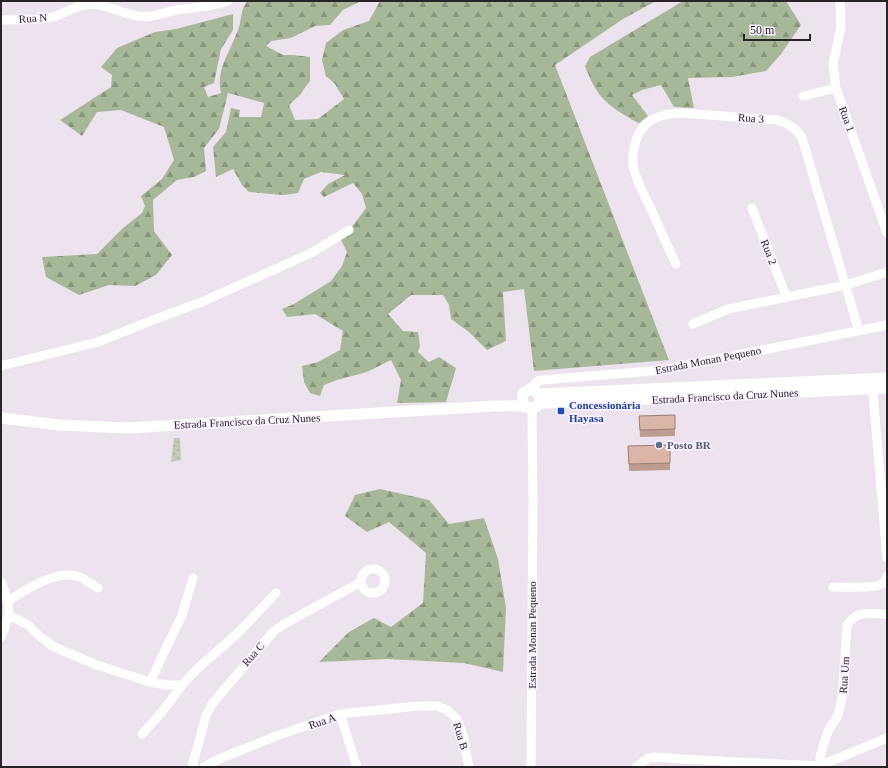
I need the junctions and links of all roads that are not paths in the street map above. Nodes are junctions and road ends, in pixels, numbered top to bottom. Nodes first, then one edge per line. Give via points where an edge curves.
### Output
1 (228, 1) edge
2 (840, 1) edge
3 (1, 20) edge
4 (836, 88) junction
5 (803, 96) dead end
6 (752, 208) dead end
7 (349, 230) dead end
8 (887, 232) edge
9 (676, 264) dead end
10 (887, 272) edge
11 (846, 285) junction
12 (786, 296) junction
13 (693, 324) dead end
14 (887, 325) edge
15 (859, 331) junction
16 (1, 366) edge
17 (887, 378) edge
18 (872, 384) junction
19 (887, 388) edge
20 (532, 399) junction
21 (1, 418) edge
22 (886, 524) edge
23 (887, 558) edge
24 (887, 576) edge
25 (193, 578) dead end
26 (1, 582) edge
27 (361, 582) dead end
28 (833, 587) dead end
29 (98, 588) dead end
30 (276, 593) dead end
31 (8, 601) junction
32 (887, 614) edge
33 (9, 615) junction
34 (1, 637) edge
35 (150, 682) junction
36 (182, 686) junction
37 (447, 710) joint
38 (340, 714) junction
39 (142, 734) dead end
40 (887, 738) edge
41 (819, 766) junction
42 (192, 767) edge
43 (204, 767) edge
44 (356, 767) edge
45 (469, 767) edge
46 (531, 767) edge
47 (637, 767) edge

1 - 3 street, Rua N via 140,17 92,4 77,6 43,19
2 - 4 street, Rua 1 via 840,27 833,64
4 - 5 street
4 - 8 street, Rua 1
6 - 12 street, Rua 2
7 - 16 street via 311,253 204,301 98,342
9 - 11 street, Rua 3 via 633,166 633,155 640,131 653,119 672,113 778,120 790,124 802,138
10 - 11 street
11 - 12 street
11 - 15 street, Rua 3
12 - 13 street via 728,309
14 - 15 street, Estrada Monan Pequeno
15 - 20 street, Estrada Monan Pequeno via 663,370 538,381
17 - 18 main road, Estrada Francisco da Cruz Nunes
18 - 19 main road, Estrada Francisco da Cruz Nunes
18 - 20 main road, Estrada Francisco da Cruz Nunes
18 - 22 street
20 - 21 main road, Estrada Francisco da Cruz Nunes via 494,406 128,428 59,425
20 - 46 street, Estrada Monan Pequeno
22 - 23 street
24 - 28 street via 881,585 873,587
25 - 35 street via 182,615
26 - 31 street
27 - 42 street, Rua C via 286,623 268,638 212,704 206,716
29 - 31 street via 68,574 37,584
30 - 36 street
31 - 33 street
32 - 41 street, Rua Um via 858,614 847,626 842,699 838,715 828,731
33 - 34 street
33 - 35 street via 28,625 54,647 97,665
35 - 36 street
36 - 39 street
37 - 38 street, Rua A via 437,706 418,706
37 - 45 street, Rua B via 457,719
38 - 43 street, Rua A via 279,735
38 - 44 street
40 - 41 street
41 - 47 street via 656,757 648,758

